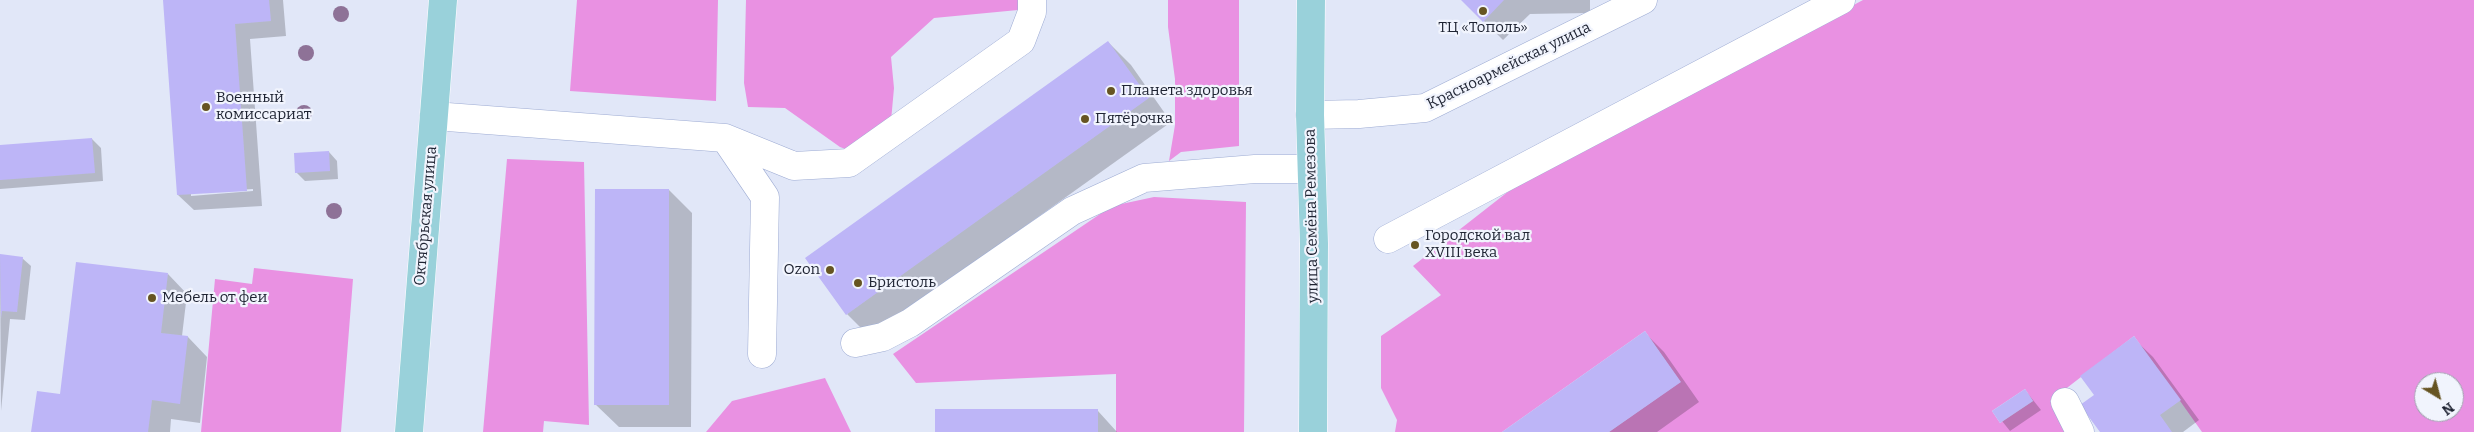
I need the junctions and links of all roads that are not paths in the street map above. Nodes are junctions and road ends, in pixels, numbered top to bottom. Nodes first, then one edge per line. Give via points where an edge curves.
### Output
1 (443, 0) edge
2 (1032, 0) edge
3 (1312, 0) edge
4 (1643, 0) edge
5 (1841, 0) edge
6 (1310, 115) junction
7 (434, 116) junction
8 (725, 138) junction
9 (794, 166) junction
10 (1311, 169) junction
11 (765, 197) junction
12 (1388, 239) dead end
13 (856, 343) dead end
14 (762, 354) dead end
15 (2065, 402) dead end
16 (408, 432) edge
17 (1313, 432) edge
18 (2080, 432) edge

1 - 7 main road, Октябрьская улица
2 - 9 street via 1032,12 1021,40 849,163
3 - 6 main road, улица Семёна Ремезова
4 - 6 street, Красноармейская улица via 1425,108
5 - 12 street
6 - 10 main road, улица Семёна Ремезова
7 - 8 street
7 - 16 main road, Октябрьская улица
8 - 9 street
8 - 11 street
9 - 11 street
10 - 13 street via 1255,169 1144,178 1072,211 910,323 883,337
10 - 17 main road, улица Семёна Ремезова
11 - 14 street
15 - 18 street

